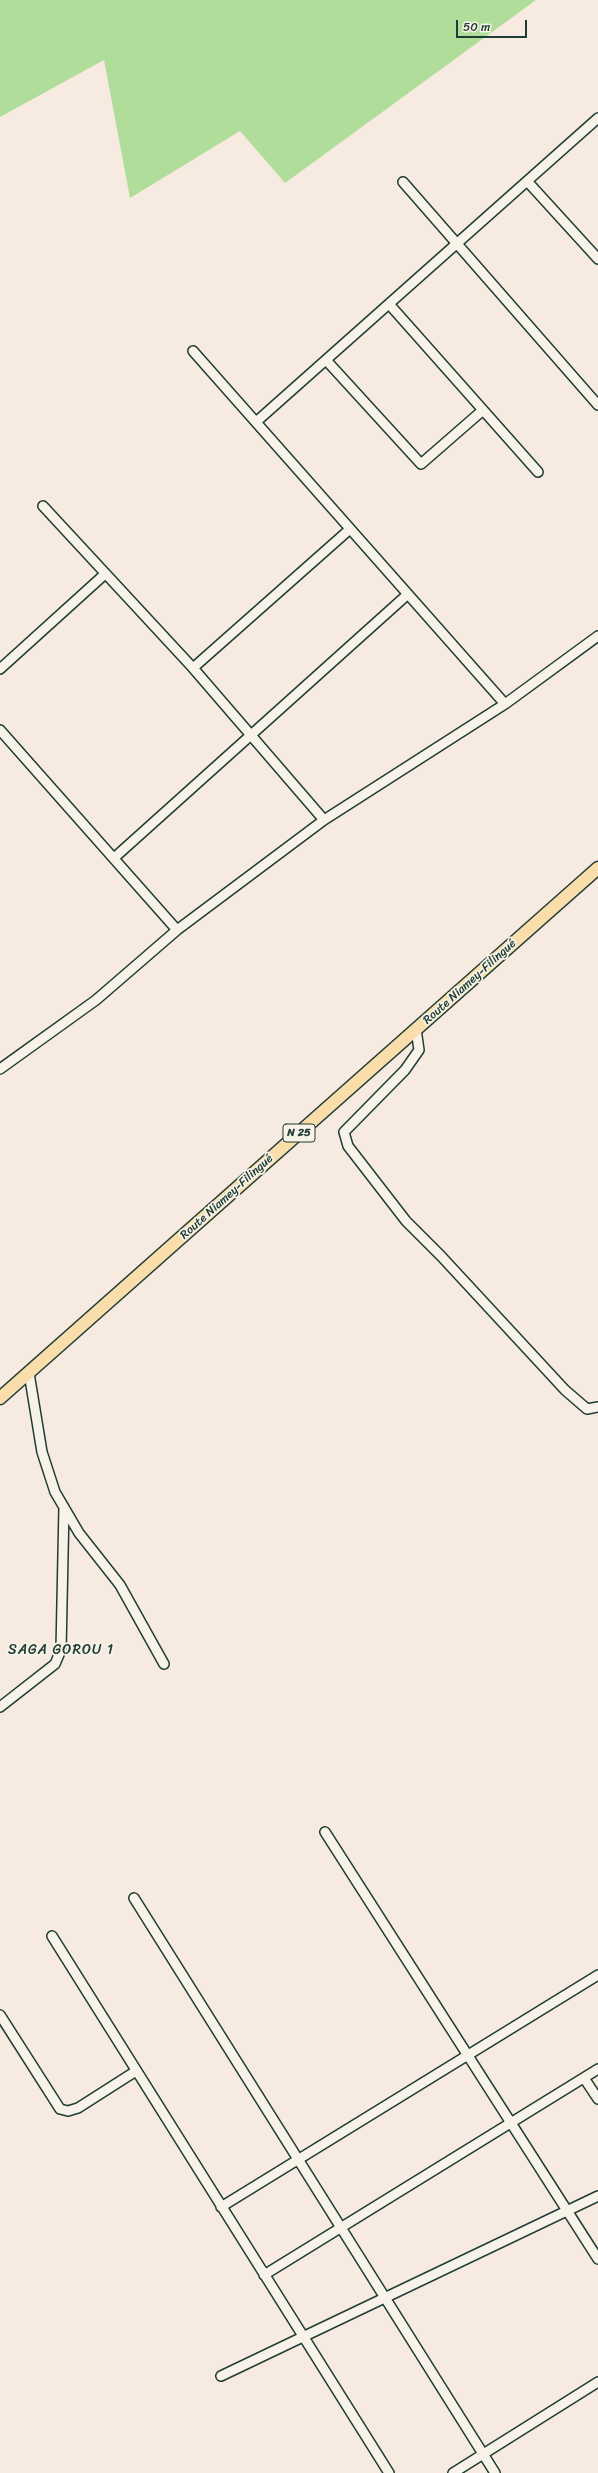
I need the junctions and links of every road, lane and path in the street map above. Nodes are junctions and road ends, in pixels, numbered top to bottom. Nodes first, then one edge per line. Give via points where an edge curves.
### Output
1 (598, 118) edge
2 (527, 181) junction
3 (403, 182) dead end
4 (457, 244) junction
5 (598, 259) edge
6 (389, 304) junction
7 (193, 351) dead end
8 (326, 360) junction
9 (598, 406) edge
10 (483, 410) junction
11 (256, 422) junction
12 (538, 472) dead end
13 (43, 506) dead end
14 (350, 528) junction
15 (105, 574) junction
16 (408, 594) junction
17 (598, 636) edge
18 (193, 668) junction
19 (0, 669) edge
20 (505, 704) junction
21 (0, 730) edge
22 (250, 734) junction
23 (324, 820) junction
24 (114, 858) junction
25 (598, 868) edge
26 (177, 930) junction
27 (416, 1029) junction
28 (0, 1069) edge
29 (29, 1373) junction
30 (0, 1398) edge
31 (598, 1407) edge
32 (64, 1506) junction
33 (164, 1664) dead end
34 (0, 1707) edge
35 (325, 1832) dead end
36 (134, 1898) dead end
37 (52, 1936) dead end
38 (598, 1975) edge
39 (0, 2015) edge
40 (468, 2055) junction
41 (598, 2069) edge
42 (136, 2071) junction
43 (584, 2078) junction
44 (598, 2099) edge
45 (511, 2123) junction
46 (298, 2159) junction
47 (598, 2196) edge
48 (220, 2206) junction
49 (567, 2210) junction
50 (341, 2228) junction
51 (598, 2259) edge
52 (264, 2275) junction
53 (385, 2298) junction
54 (303, 2337) junction
55 (222, 2376) dead end
56 (598, 2382) edge
57 (483, 2454) junction
58 (389, 2473) edge
59 (453, 2473) edge
60 (495, 2473) edge

1 - 2 street
2 - 4 street
2 - 5 street
3 - 4 street
4 - 6 street
4 - 9 street
6 - 8 street
6 - 10 street
7 - 11 street
8 - 10 street via 421,464
8 - 11 street
10 - 12 street
11 - 14 street
13 - 15 street
14 - 16 street
14 - 18 street
15 - 18 street
15 - 19 street
16 - 20 street
16 - 22 street
17 - 20 street
18 - 22 street
20 - 23 street
21 - 24 street
22 - 23 street
22 - 24 street
23 - 26 street
24 - 26 street
25 - 27 main road, Route Niamey-Filingué / N 25
26 - 28 street via 96,1000
27 - 29 main road, Route Niamey-Filingué / N 25
27 - 31 street via 419,1050 405,1070 344,1132 348,1146 406,1221 560,1385 587,1409
29 - 30 main road, Route Niamey-Filingué / N 25
29 - 32 street via 42,1452 55,1492
32 - 33 street via 79,1532 120,1585
32 - 34 street via 61,1650 55,1664
35 - 40 street
36 - 46 street
37 - 42 street
38 - 40 street
39 - 42 street via 60,2109 68,2111 78,2108
40 - 45 street
40 - 46 street
41 - 43 street
42 - 48 street
43 - 44 street
43 - 45 street
45 - 49 street
45 - 50 street
46 - 48 street
46 - 50 street
47 - 49 street
48 - 52 street
49 - 51 street
49 - 53 street
50 - 52 street
50 - 53 street
52 - 54 street
53 - 54 street
53 - 57 street
54 - 55 street
54 - 58 street
56 - 57 street
57 - 59 street
57 - 60 street

